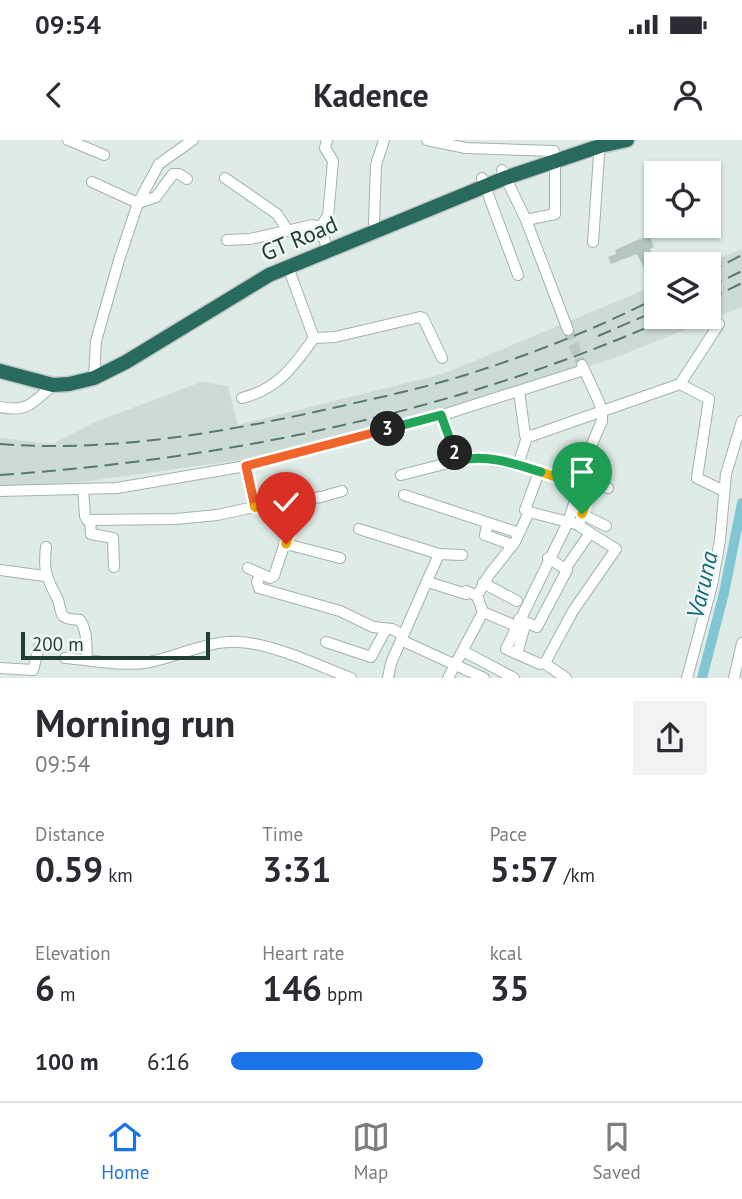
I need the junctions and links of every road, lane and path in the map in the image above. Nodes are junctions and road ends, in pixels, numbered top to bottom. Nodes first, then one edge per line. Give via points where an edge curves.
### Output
1 (68, 140) edge
2 (193, 140) edge
3 (327, 140) edge
4 (384, 140) edge
5 (427, 140) edge
6 (627, 140) edge
7 (598, 142) edge
8 (467, 144) edge
9 (104, 155) dead end
10 (554, 156) junction
11 (503, 174) junction
12 (225, 178) dead end
13 (187, 179) dead end
14 (483, 181) junction
15 (92, 183) dead end
16 (138, 203) junction
17 (419, 208) junction
18 (526, 220) junction
19 (374, 223) junction
20 (320, 227) junction
21 (288, 230) junction
22 (227, 240) dead end
23 (325, 242) junction
24 (593, 242) dead end
25 (288, 267) junction
26 (267, 271) junction
27 (518, 275) dead end
28 (716, 329) edge
29 (568, 330) tunnel mouth
30 (314, 338) junction
31 (442, 358) dead end
32 (0, 364) edge
33 (0, 371) edge
34 (94, 374) junction
35 (680, 384) junction
36 (53, 385) junction
37 (519, 391) junction
38 (242, 398) dead end
39 (0, 407) edge
40 (602, 412) junction
41 (441, 415) junction
42 (742, 421) edge
43 (527, 437) junction
44 (458, 461) junction
45 (518, 465) junction
46 (246, 466) junction
47 (539, 472) junction
48 (401, 475) dead end
49 (572, 477) junction
50 (594, 482) junction
51 (608, 488) dead end
52 (83, 489) junction
53 (0, 491) edge
54 (342, 491) dead end
55 (724, 491) junction
56 (404, 495) dead end
57 (299, 500) junction
58 (254, 507) junction
59 (529, 512) junction
60 (582, 514) junction
61 (90, 520) junction
62 (488, 523) junction
63 (572, 523) junction
64 (606, 526) dead end
65 (359, 529) dead end
66 (519, 533) junction
67 (590, 533) junction
68 (286, 544) junction
69 (513, 545) junction
70 (46, 547) dead end
71 (439, 554) junction
72 (461, 555) dead end
73 (340, 558) dead end
74 (548, 558) junction
75 (114, 567) dead end
76 (248, 568) dead end
77 (565, 569) junction
78 (0, 570) edge
79 (261, 574) junction
80 (45, 576) junction
81 (428, 582) junction
82 (484, 583) junction
83 (477, 596) junction
84 (517, 601) dead end
85 (483, 612) junction
86 (520, 623) junction
87 (386, 629) junction
88 (402, 637) junction
89 (326, 642) dead end
90 (742, 643) edge
91 (39, 648) dead end
92 (463, 651) junction
93 (65, 658) dead end
94 (87, 660) junction
95 (456, 666) junction
96 (0, 668) edge
97 (547, 669) edge
98 (495, 673) edge
99 (351, 677) edge
100 (388, 677) edge
101 (448, 677) edge
102 (484, 677) edge
103 (514, 677) edge
104 (566, 677) edge
105 (687, 677) edge
106 (734, 677) edge

1 - 9 street
2 - 16 street via 159,164
3 - 20 street via 325,148 333,161 328,216
4 - 19 street via 376,165
5 - 8 street
6 - 7 highway, GT Road
7 - 10 highway, GT Road
7 - 24 street
8 - 10 street
10 - 11 highway, GT Road
10 - 18 street via 555,214
11 - 14 highway, GT Road
11 - 18 street
12 - 21 street via 277,214
13 - 16 street via 173,174 156,197
14 - 17 highway, GT Road
14 - 27 street
15 - 16 street
16 - 34 street via 96,341
17 - 19 highway, GT Road
17 - 25 highway, GT Road
18 - 29 street
19 - 23 highway, GT Road
20 - 21 street
20 - 23 street
21 - 22 street
23 - 26 highway, GT Road
25 - 26 highway, GT Road
25 - 30 street
26 - 34 highway, GT Road
28 - 35 street
30 - 31 street via 420,317
30 - 38 street via 282,378 260,394
32 - 34 highway, GT Road via 61,378
33 - 36 highway, GT Road
34 - 36 highway, GT Road
35 - 40 street
35 - 55 street via 709,399 696,478
36 - 39 street via 21,409
37 - 40 street via 583,367
37 - 41 street
37 - 43 street
40 - 43 street
40 - 49 street via 588,453
41 - 44 street
41 - 46 street
42 - 55 street
43 - 45 street
44 - 45 street via 472,457
44 - 48 street
45 - 47 street
46 - 52 street via 117,488
46 - 58 street
47 - 49 street
47 - 59 street via 525,510
49 - 50 street
49 - 63 street
50 - 51 street
50 - 60 street
52 - 53 street
52 - 61 street via 85,516
54 - 57 street
55 - 105 street via 718,555
56 - 62 street
57 - 58 street
57 - 68 street
58 - 61 street via 176,519
59 - 63 street
59 - 66 street
60 - 63 street
60 - 64 street
61 - 75 street via 91,534 113,538
62 - 66 street
62 - 69 street via 485,535
63 - 67 street
63 - 74 street
65 - 71 street
66 - 69 street
67 - 77 street
67 - 97 street via 616,549 573,611
68 - 73 street
68 - 79 street via 274,576
69 - 82 street
70 - 80 street
71 - 72 street
71 - 81 street
74 - 77 street
74 - 86 street
76 - 79 street
77 - 86 street via 537,627
78 - 80 street
79 - 87 street via 259,588
80 - 94 street via 62,615 79,620 85,630
81 - 83 street
81 - 88 street
82 - 83 street
82 - 84 street
83 - 85 street
85 - 86 street
85 - 92 street
86 - 97 street via 506,649
87 - 88 street
87 - 89 street via 371,657
88 - 95 street
88 - 100 street
90 - 106 street
91 - 96 street via 33,670
92 - 95 street
92 - 98 street
93 - 94 street
94 - 99 street via 136,664 222,642 242,642
95 - 101 street
95 - 102 street
97 - 104 street
98 - 103 street

